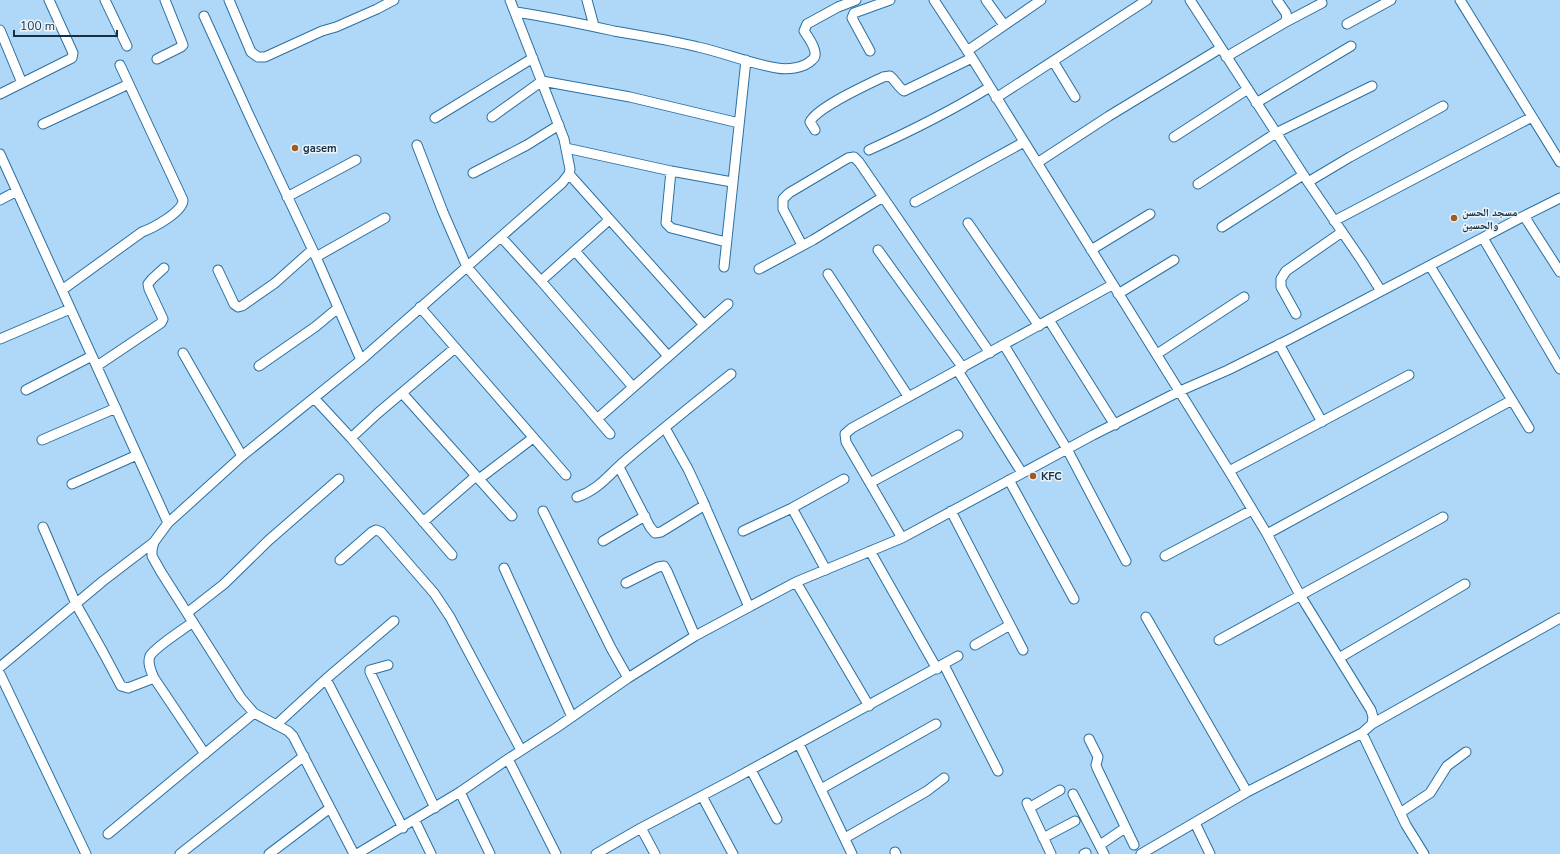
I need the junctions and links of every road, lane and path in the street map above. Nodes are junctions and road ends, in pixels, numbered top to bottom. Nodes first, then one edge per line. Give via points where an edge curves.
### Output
1 (48, 0) edge
2 (106, 0) edge
3 (165, 0) edge
4 (228, 0) edge
5 (510, 0) edge
6 (587, 0) edge
7 (856, 0) edge
8 (890, 0) edge
9 (934, 0) edge
10 (986, 0) edge
11 (1041, 0) edge
12 (1147, 0) edge
13 (1190, 0) edge
14 (1277, 0) edge
15 (1391, 0) edge
16 (1460, 0) edge
17 (391, 1) edge
18 (1322, 3) dead end
19 (516, 12) junction
20 (204, 16) dead end
21 (1284, 23) junction
22 (1347, 24) dead end
23 (1004, 25) junction
24 (594, 26) junction
25 (0, 30) edge
26 (128, 46) dead end
27 (1351, 46) dead end
28 (1221, 48) junction
29 (870, 51) dead end
30 (970, 55) junction
31 (1226, 57) junction
32 (533, 58) junction
33 (157, 59) dead end
34 (746, 60) junction
35 (1053, 61) junction
36 (120, 65) dead end
37 (542, 81) junction
38 (22, 83) junction
39 (129, 84) junction
40 (1372, 86) dead end
41 (990, 88) junction
42 (1248, 89) junction
43 (0, 94) edge
44 (1075, 97) dead end
45 (996, 98) junction
46 (1256, 103) junction
47 (1443, 106) dead end
48 (492, 117) dead end
49 (1532, 117) junction
50 (435, 118) dead end
51 (739, 123) junction
52 (44, 124) dead end
53 (559, 125) junction
54 (815, 130) dead end
55 (1276, 133) junction
56 (1174, 137) dead end
57 (1024, 142) junction
58 (417, 145) dead end
59 (566, 148) junction
60 (870, 150) dead end
61 (0, 154) edge
62 (356, 160) dead end
63 (1560, 162) edge
64 (1037, 163) junction
65 (671, 171) junction
66 (473, 173) dead end
67 (569, 174) junction
68 (1306, 179) junction
69 (732, 182) junction
70 (1198, 184) dead end
71 (17, 191) junction
72 (287, 196) junction
73 (884, 197) junction
74 (1560, 198) edge
75 (0, 200) edge
76 (915, 202) dead end
77 (1150, 214) dead end
78 (1524, 216) junction
79 (385, 218) dead end
80 (609, 220) junction
81 (1334, 221) junction
82 (968, 223) dead end
83 (1222, 227) dead end
84 (1342, 232) junction
85 (501, 236) junction
86 (1483, 238) junction
87 (726, 242) junction
88 (802, 245) junction
89 (878, 250) dead end
90 (1091, 250) junction
91 (575, 251) junction
92 (314, 253) junction
93 (1174, 260) dead end
94 (724, 266) dead end
95 (1430, 266) junction
96 (467, 267) junction
97 (164, 268) dead end
98 (759, 269) dead end
99 (218, 270) dead end
100 (1560, 272) edge
101 (828, 274) dead end
102 (541, 281) junction
103 (1112, 285) junction
104 (62, 290) junction
105 (1381, 291) junction
106 (1118, 294) junction
107 (1244, 297) dead end
108 (728, 304) dead end
109 (420, 307) junction
110 (338, 308) junction
111 (70, 309) junction
112 (1296, 314) dead end
113 (1048, 320) junction
114 (704, 325) junction
115 (1039, 326) junction
116 (0, 339) edge
117 (1279, 344) junction
118 (1004, 345) junction
119 (455, 348) junction
120 (183, 353) dead end
121 (990, 353) junction
122 (1156, 354) junction
123 (92, 356) junction
124 (668, 356) junction
125 (361, 360) junction
126 (97, 366) junction
127 (259, 366) dead end
128 (1560, 368) edge
129 (960, 369) junction
130 (731, 374) dead end
131 (1409, 375) dead end
132 (633, 387) junction
133 (26, 390) dead end
134 (1180, 391) junction
135 (402, 393) junction
136 (908, 396) junction
137 (314, 398) junction
138 (1512, 400) junction
139 (116, 408) junction
140 (597, 419) junction
141 (1322, 422) junction
142 (1115, 424) junction
143 (665, 428) junction
144 (1529, 428) dead end
145 (610, 434) dead end
146 (958, 435) dead end
147 (351, 438) junction
148 (533, 438) junction
149 (42, 440) dead end
150 (1067, 449) junction
151 (137, 455) junction
152 (242, 456) junction
153 (619, 467) junction
154 (1229, 471) junction
155 (1022, 473) junction
156 (566, 475) dead end
157 (339, 478) dead end
158 (478, 478) junction
159 (844, 480) dead end
160 (1009, 480) junction
161 (870, 483) junction
162 (72, 484) dead end
163 (577, 498) dead end
164 (705, 505) junction
165 (792, 508) junction
166 (1252, 510) junction
167 (543, 511) dead end
168 (951, 511) junction
169 (512, 516) dead end
170 (645, 516) junction
171 (1443, 517) dead end
172 (423, 522) junction
173 (168, 523) junction
174 (43, 527) dead end
175 (743, 531) dead end
176 (1267, 534) junction
177 (902, 538) junction
178 (603, 541) dead end
179 (154, 542) junction
180 (870, 551) junction
181 (452, 555) dead end
182 (1165, 556) dead end
183 (340, 560) dead end
184 (1126, 561) dead end
185 (504, 568) dead end
186 (826, 570) junction
187 (796, 582) junction
188 (626, 583) dead end
189 (1466, 584) dead end
190 (1300, 595) junction
191 (1074, 599) dead end
192 (76, 604) junction
193 (748, 607) junction
194 (188, 613) junction
195 (1146, 617) dead end
196 (1560, 618) edge
197 (394, 621) dead end
198 (193, 622) junction
199 (1010, 625) junction
200 (695, 636) junction
201 (1219, 640) dead end
202 (975, 645) dead end
203 (1023, 650) dead end
204 (958, 656) dead end
205 (1339, 658) junction
206 (388, 665) dead end
207 (0, 667) edge
208 (940, 667) junction
209 (0, 674) edge
210 (154, 678) junction
211 (628, 678) junction
212 (326, 679) junction
213 (869, 706) junction
214 (254, 713) junction
215 (572, 717) junction
216 (276, 724) junction
217 (936, 724) dead end
218 (1372, 724) junction
219 (1362, 733) junction
220 (1089, 739) dead end
221 (799, 744) junction
222 (521, 750) junction
223 (1466, 752) dead end
224 (205, 754) junction
225 (304, 756) junction
226 (508, 759) junction
227 (751, 770) junction
228 (998, 771) dead end
229 (944, 778) dead end
230 (821, 790) junction
231 (1060, 790) dead end
232 (460, 792) junction
233 (1247, 792) junction
234 (1073, 794) dead end
235 (702, 796) junction
236 (330, 808) junction
237 (435, 808) junction
238 (1400, 814) junction
239 (777, 819) dead end
240 (415, 821) junction
241 (1074, 821) dead end
242 (1195, 823) junction
243 (403, 828) junction
244 (641, 828) junction
245 (1125, 828) junction
246 (108, 834) dead end
247 (845, 838) junction
248 (1043, 838) junction
249 (1100, 845) junction
250 (1134, 845) dead end
251 (86, 854) edge
252 (180, 854) edge
253 (269, 854) edge
254 (354, 854) edge
255 (358, 854) edge
256 (431, 854) edge
257 (490, 854) edge
258 (556, 854) edge
259 (596, 854) edge
260 (655, 854) edge
261 (733, 854) edge
262 (852, 854) edge
263 (1051, 854) edge
264 (1104, 854) edge
265 (1141, 854) edge
266 (1210, 854) edge
267 (1424, 854) edge

1 - 38 street via 73,53 72,58
2 - 26 street
3 - 33 street via 183,45
4 - 17 street via 251,52 258,57 265,57 377,10
5 - 19 street
6 - 24 street
7 - 34 street via 807,24 804,30 815,50 813,60 794,68 779,69
8 - 29 street via 854,13 852,18
9 - 30 street
10 - 23 street
11 - 23 street
12 - 35 street
13 - 28 street
14 - 21 street via 1286,13 1287,19
15 - 22 street
16 - 49 street
18 - 21 street
19 - 24 street
19 - 32 street
20 - 72 street
21 - 31 street
23 - 30 street
24 - 34 street via 673,41
25 - 38 street
27 - 46 street
28 - 31 street
28 - 64 street
30 - 41 street
30 - 54 street via 904,91 890,76 883,77 812,116 810,122
31 - 42 street
32 - 37 street
32 - 50 street
34 - 51 street
35 - 44 street
35 - 45 street
36 - 39 street
37 - 48 street
37 - 51 street via 630,97
37 - 53 street
38 - 43 street
39 - 52 street
39 - 104 street via 183,203 178,210 153,228 142,232
40 - 55 street
41 - 45 street
41 - 60 street via 955,109
42 - 46 street
42 - 56 street
45 - 57 street
46 - 55 street
47 - 68 street
49 - 63 street
49 - 81 street
51 - 69 street
53 - 59 street
53 - 66 street
55 - 68 street
55 - 70 street
57 - 64 street
57 - 76 street
58 - 96 street
59 - 65 street
59 - 67 street
61 - 71 street
62 - 72 street
64 - 90 street
65 - 69 street
65 - 87 street via 666,223 671,228
67 - 80 street
67 - 85 street
68 - 81 street
68 - 83 street
69 - 87 street
71 - 75 street
71 - 104 street
72 - 92 street
73 - 88 street
73 - 88 street via 859,162 854,157 848,158 789,193 783,200 783,209
73 - 121 street
74 - 78 street
77 - 90 street
78 - 86 street
78 - 100 street
79 - 92 street
80 - 91 street
80 - 114 street
81 - 84 street
82 - 115 street
84 - 105 street
84 - 112 street via 1286,271 1281,279 1281,287
85 - 96 street
85 - 102 street
86 - 95 street
86 - 128 street
87 - 94 street
88 - 98 street
89 - 129 street
90 - 103 street
91 - 102 street
91 - 124 street
92 - 99 street via 238,307 234,304
92 - 110 street
93 - 106 street
95 - 105 street
95 - 138 street
96 - 109 street
96 - 140 street
97 - 126 street via 148,284 163,319 161,323
101 - 136 street
102 - 132 street
103 - 106 street
103 - 113 street
104 - 111 street
105 - 117 street
106 - 122 street
107 - 122 street
108 - 114 street
109 - 119 street
109 - 125 street
110 - 125 street
110 - 127 street
111 - 116 street
111 - 123 street
113 - 115 street
113 - 142 street
114 - 124 street
115 - 118 street
117 - 134 street
117 - 141 street
118 - 121 street
118 - 150 street
119 - 135 street
119 - 148 street
120 - 152 street
121 - 129 street
122 - 134 street
123 - 126 street
123 - 133 street
124 - 132 street
125 - 137 street
126 - 139 street
129 - 136 street
129 - 155 street
130 - 143 street
131 - 141 street
132 - 140 street
134 - 142 street
134 - 154 street
135 - 147 street
135 - 158 street
136 - 161 street via 845,434 846,442
137 - 147 street
137 - 152 street
138 - 144 street
138 - 176 street
139 - 149 street
139 - 151 street
140 - 145 street
141 - 154 street
142 - 150 street
143 - 153 street
143 - 164 street
146 - 161 street
147 - 172 street
148 - 156 street
148 - 158 street
150 - 155 street
150 - 184 street
151 - 162 street
151 - 173 street
152 - 173 street
153 - 163 street via 600,486
153 - 170 street
154 - 166 street
155 - 160 street
157 - 194 street via 224,584
158 - 169 street
158 - 172 street
159 - 165 street
160 - 168 street
160 - 191 street
161 - 177 street
164 - 170 street via 662,532 655,533
164 - 193 street
165 - 175 street
165 - 186 street
166 - 176 street
166 - 182 street
167 - 211 street
168 - 177 street
168 - 199 street
170 - 178 street
171 - 190 street
172 - 181 street
173 - 179 street
174 - 192 street
176 - 190 street
177 - 180 street
179 - 192 street
179 - 194 street via 152,556
180 - 186 street
180 - 208 street
183 - 222 street via 372,532 381,532 434,593 450,617
185 - 215 street
186 - 187 street
187 - 193 street
187 - 213 street
188 - 200 street via 664,566
189 - 205 street
190 - 201 street
190 - 205 street
192 - 207 street
192 - 210 street via 121,686 128,688
193 - 200 street
194 - 198 street
195 - 233 street
196 - 218 street
197 - 212 street
198 - 210 street via 150,656 149,664
198 - 214 street via 241,698
199 - 202 street
199 - 203 street
200 - 211 street
204 - 208 street
205 - 218 street via 1371,710
206 - 237 street via 370,672
208 - 213 street
208 - 228 street
209 - 251 street
210 - 224 street
211 - 215 street
212 - 216 street
212 - 243 street
213 - 221 street
214 - 216 street
214 - 224 street
215 - 222 street
216 - 225 street via 293,736
217 - 230 street
218 - 219 street
219 - 233 street
219 - 238 street
220 - 245 street via 1098,757 1096,766
221 - 227 street
221 - 230 street
222 - 226 street
223 - 238 street via 1447,766 1430,793
224 - 246 street
225 - 236 street
225 - 252 street
226 - 232 street
226 - 258 street
227 - 235 street
227 - 239 street
229 - 247 street via 927,791
230 - 247 street
231 - 248 street via 1028,805
232 - 237 street
232 - 257 street
233 - 242 street
234 - 249 street
235 - 244 street
235 - 261 street
236 - 253 street
236 - 254 street
237 - 240 street
238 - 267 street
240 - 243 street
240 - 256 street
241 - 248 street
242 - 265 street
242 - 266 street
243 - 255 street
244 - 259 street
244 - 260 street
245 - 249 street
245 - 250 street
247 - 262 street
248 - 263 street
249 - 264 street

